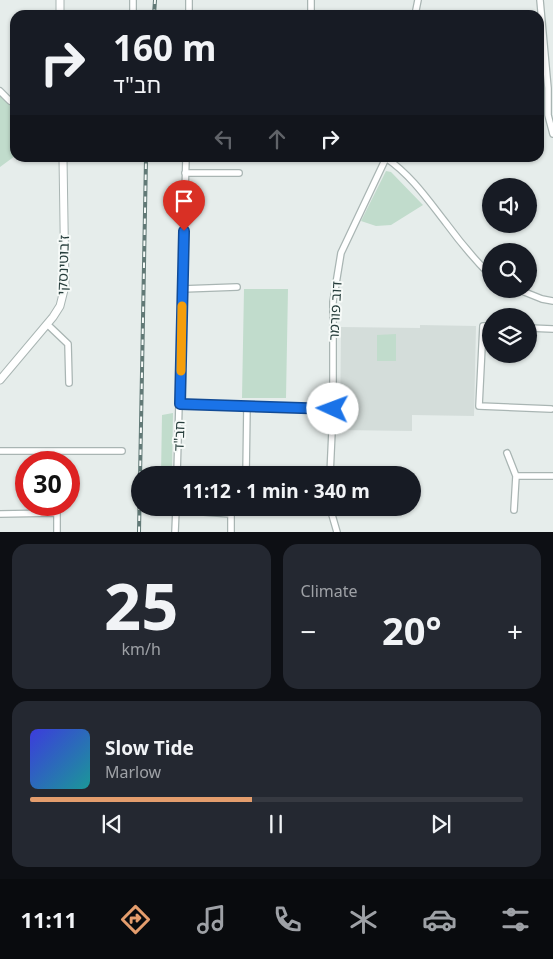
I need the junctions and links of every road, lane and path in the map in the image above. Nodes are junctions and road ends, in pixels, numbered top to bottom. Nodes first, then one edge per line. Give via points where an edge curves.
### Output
1 (544, 51) edge
2 (548, 88) junction
3 (0, 91) edge
4 (553, 98) edge
5 (10, 101) edge
6 (551, 113) edge
7 (552, 131) edge
8 (63, 162) edge
9 (186, 162) edge
10 (384, 162) edge
11 (392, 162) edge
12 (239, 172) dead end
13 (185, 173) junction
14 (482, 266) edge
15 (237, 287) dead end
16 (182, 289) junction
17 (537, 296) edge
18 (553, 301) edge
19 (47, 324) junction
20 (537, 328) edge
21 (553, 329) edge
22 (482, 346) edge
23 (0, 380) edge
24 (70, 383) dead end
25 (180, 404) junction
26 (247, 406) junction
27 (552, 408) dead end
28 (333, 409) junction
29 (0, 451) edge
30 (122, 451) dead end
31 (507, 453) dead end
32 (177, 466) edge
33 (246, 466) edge
34 (330, 466) edge
35 (516, 476) junction
36 (553, 476) edge
37 (514, 510) dead end
38 (0, 514) edge
39 (176, 516) edge
40 (231, 516) edge
41 (332, 516) edge
42 (57, 532) edge
43 (175, 532) edge
44 (230, 532) edge
45 (337, 532) edge

1 - 2 street
2 - 4 street
2 - 6 street
3 - 5 street
6 - 7 street
8 - 19 street, ז'בוטינסקי via 65,286 60,306
9 - 13 street, חב"ד
10 - 28 street, דוב פורמר via 341,253 334,302
11 - 14 street via 401,168
12 - 13 street
13 - 16 street, חב"ד
15 - 16 street
16 - 25 street, חב"ד
17 - 18 street
19 - 23 street, ז'בוטינסקי
19 - 24 street via 68,344
20 - 21 street
22 - 27 street via 479,406
25 - 26 street
25 - 32 street, חב"ד
26 - 28 street
26 - 33 street
28 - 34 street, דוב פורמר
29 - 30 street
31 - 35 street
35 - 36 street
35 - 37 street
38 - 42 street via 57,513
39 - 43 street
40 - 44 street
41 - 45 street

